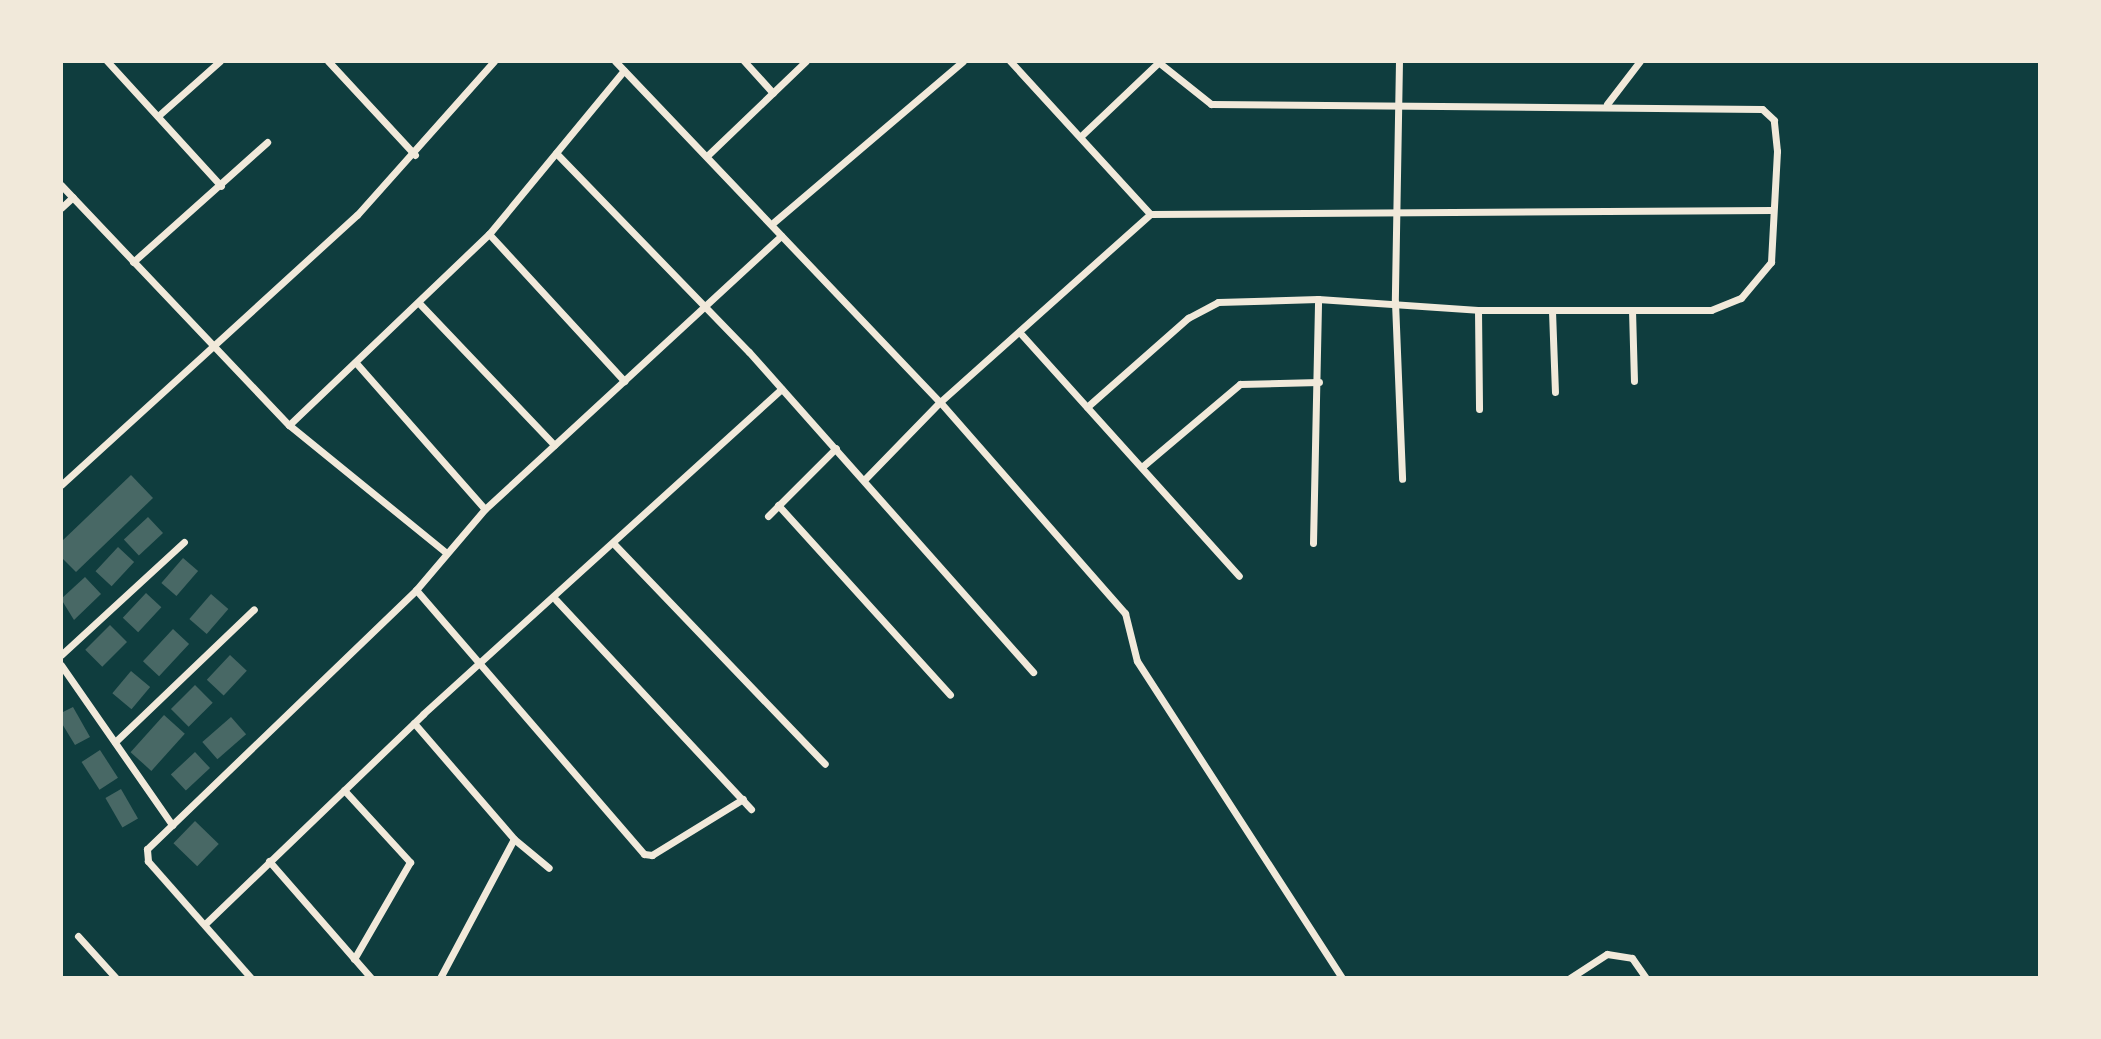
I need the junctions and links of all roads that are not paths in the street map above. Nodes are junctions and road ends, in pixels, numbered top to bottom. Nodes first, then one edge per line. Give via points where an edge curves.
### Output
1 (107, 61) edge
2 (220, 61) edge
3 (328, 61) edge
4 (494, 61) edge
5 (615, 61) edge
6 (744, 61) edge
7 (806, 61) edge
8 (963, 61) edge
9 (1010, 61) edge
10 (1399, 61) edge
11 (1640, 61) edge
12 (1158, 62) edge
13 (624, 71) junction
14 (773, 93) junction
15 (1607, 104) junction
16 (1399, 108) junction
17 (158, 116) junction
18 (1081, 136) junction
19 (267, 142) dead end
20 (556, 153) junction
21 (709, 154) junction
22 (415, 155) junction
23 (61, 185) edge
24 (221, 186) junction
25 (73, 197) junction
26 (61, 208) edge
27 (1396, 210) junction
28 (1772, 210) junction
29 (1150, 214) junction
30 (774, 222) junction
31 (489, 234) junction
32 (781, 236) junction
33 (133, 262) junction
34 (1318, 299) junction
35 (1395, 302) junction
36 (419, 303) junction
37 (705, 310) junction
38 (1478, 310) junction
39 (1632, 310) junction
40 (1552, 311) junction
41 (1022, 335) junction
42 (212, 346) junction
43 (357, 364) junction
44 (624, 381) junction
45 (1634, 381) dead end
46 (1319, 382) junction
47 (781, 389) junction
48 (1555, 391) dead end
49 (940, 402) junction
50 (1087, 407) junction
51 (1479, 409) dead end
52 (289, 425) junction
53 (554, 445) junction
54 (836, 448) junction
55 (1143, 466) junction
56 (1402, 478) dead end
57 (865, 479) junction
58 (61, 485) edge
59 (778, 505) junction
60 (485, 509) junction
61 (768, 516) dead end
62 (184, 542) dead end
63 (1313, 543) dead end
64 (615, 545) junction
65 (444, 551) junction
66 (1239, 576) dead end
67 (416, 590) junction
68 (556, 600) junction
69 (254, 609) dead end
70 (61, 655) edge
71 (481, 662) junction
72 (61, 665) edge
73 (1033, 672) dead end
74 (950, 695) dead end
75 (414, 723) junction
76 (115, 742) junction
77 (825, 764) dead end
78 (344, 790) junction
79 (743, 799) junction
80 (751, 809) dead end
81 (172, 825) junction
82 (514, 839) junction
83 (269, 861) junction
84 (549, 868) dead end
85 (205, 924) junction
86 (78, 936) dead end
87 (354, 959) junction
88 (116, 978) edge
89 (251, 978) edge
90 (371, 978) edge
91 (440, 978) edge
92 (1342, 978) edge
93 (1570, 978) edge
94 (1646, 978) edge

1 - 17 street
2 - 17 street
3 - 22 street
4 - 22 street
5 - 13 street
6 - 14 street
7 - 14 street
8 - 30 street
9 - 18 street
10 - 16 street
11 - 15 street
12 - 16 street via 1211,104
12 - 18 street
13 - 20 street
13 - 21 street
14 - 21 street
15 - 16 street
15 - 28 street via 1762,109 1774,120
16 - 27 street
17 - 24 street
18 - 29 street
19 - 24 street
20 - 31 street
20 - 37 street
21 - 30 street
22 - 42 street
23 - 25 street
24 - 33 street
25 - 26 street
25 - 33 street
27 - 28 street
27 - 29 street
27 - 35 street
28 - 39 street via 1771,262 1741,298 1711,310
29 - 41 street
30 - 32 street
31 - 36 street
31 - 44 street
32 - 37 street
32 - 49 street
33 - 42 street
34 - 35 street
34 - 46 street
34 - 50 street via 1218,302 1188,318
35 - 38 street
35 - 56 street
36 - 43 street
36 - 53 street
37 - 44 street
37 - 47 street
38 - 40 street
38 - 51 street
39 - 40 street
39 - 45 street
40 - 48 street
41 - 49 street
41 - 50 street
42 - 52 street
42 - 58 street
43 - 52 street
43 - 60 street
44 - 53 street
46 - 55 street via 1240,384
46 - 63 street
47 - 54 street
47 - 64 street
49 - 57 street
49 - 92 street via 1125,613 1138,661
50 - 55 street
52 - 65 street
53 - 60 street
54 - 57 street
54 - 59 street
55 - 66 street
57 - 73 street
59 - 61 street
59 - 74 street
60 - 65 street
62 - 70 street
64 - 68 street
64 - 77 street
65 - 67 street
67 - 71 street
67 - 81 street
68 - 71 street
68 - 79 street
69 - 76 street
71 - 75 street
71 - 79 street via 644,854
72 - 76 street
75 - 78 street
75 - 82 street
76 - 81 street
78 - 83 street
78 - 87 street via 410,862
79 - 80 street
81 - 85 street via 147,849 148,861
82 - 84 street
82 - 91 street
83 - 85 street
83 - 87 street
85 - 89 street
86 - 88 street
87 - 90 street
93 - 94 street via 1607,954 1632,958

